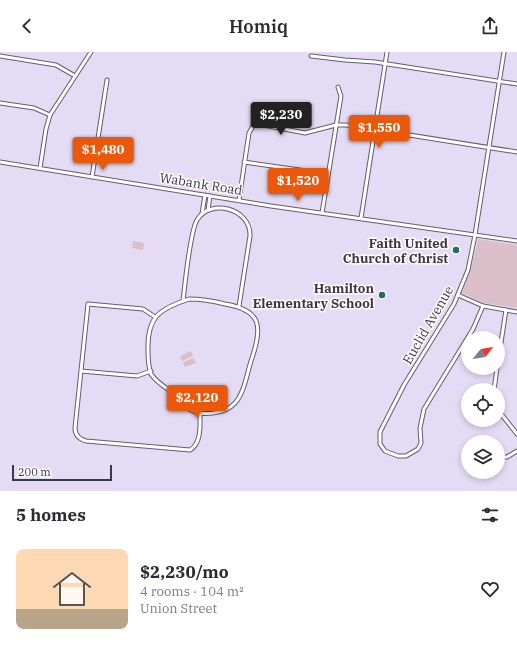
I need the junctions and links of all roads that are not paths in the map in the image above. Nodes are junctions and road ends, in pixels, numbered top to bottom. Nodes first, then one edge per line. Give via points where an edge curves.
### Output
1 (91, 52) edge
2 (387, 52) edge
3 (504, 52) edge
4 (0, 56) edge
5 (311, 56) dead end
6 (385, 63) junction
7 (75, 76) junction
8 (107, 80) dead end
9 (499, 82) junction
10 (517, 84) edge
11 (338, 87) dead end
12 (0, 102) edge
13 (50, 115) junction
14 (336, 125) junction
15 (374, 130) junction
16 (489, 148) junction
17 (517, 152) edge
18 (0, 162) edge
19 (244, 162) junction
20 (40, 168) junction
21 (328, 174) junction
22 (92, 177) junction
23 (205, 195) junction
24 (210, 196) junction
25 (239, 200) junction
26 (208, 210) junction
27 (322, 213) junction
28 (202, 214) junction
29 (361, 218) junction
30 (475, 235) junction
31 (517, 241) edge
32 (458, 295) junction
33 (183, 301) junction
34 (239, 306) junction
35 (483, 306) junction
36 (506, 310) junction
37 (517, 312) edge
38 (155, 317) junction
39 (503, 331) edge
40 (81, 371) junction
41 (150, 371) junction
42 (200, 412) junction
43 (505, 419) edge
44 (517, 434) edge
45 (517, 451) edge
46 (505, 457) edge

1 - 7 street
2 - 6 street
3 - 9 street, Euclid Avenue
4 - 7 street via 56,65
5 - 6 street
6 - 9 street
6 - 15 street
7 - 13 street
8 - 22 street
9 - 10 street
9 - 16 street, Euclid Avenue
11 - 14 street via 341,96
12 - 13 street via 34,108
13 - 20 street
14 - 15 street
14 - 19 street via 305,133 256,125 249,133
14 - 21 street
15 - 16 street
15 - 29 street
16 - 17 street
16 - 30 street, Euclid Avenue
18 - 20 street, Wabank Road
19 - 21 street
19 - 25 street
20 - 22 street, Wabank Road
21 - 27 street
22 - 23 street, Wabank Road
23 - 24 street, Wabank Road
23 - 28 street
24 - 25 street, Wabank Road
24 - 26 street
25 - 27 street, Wabank Road
26 - 28 street
26 - 34 street via 217,208 237,212 243,216 249,227 250,236
27 - 29 street, Wabank Road
28 - 33 street via 194,230
29 - 30 street, Wabank Road
30 - 31 street, Wabank Road
30 - 32 street, Euclid Avenue via 468,270
32 - 35 street
32 - 35 street, Euclid Avenue via 404,384 380,432 380,444 385,451 406,456 418,449 425,408 473,329
33 - 34 street via 203,300
33 - 38 street
34 - 42 street via 252,315 258,334 240,396 224,411
35 - 36 street
36 - 37 street
36 - 39 street
38 - 40 street via 143,309 88,304
38 - 41 street via 148,334
40 - 41 street via 135,376
40 - 42 street via 75,428 76,434 83,440 190,450 198,440
41 - 42 street via 155,379 190,409
43 - 44 street
45 - 46 street

